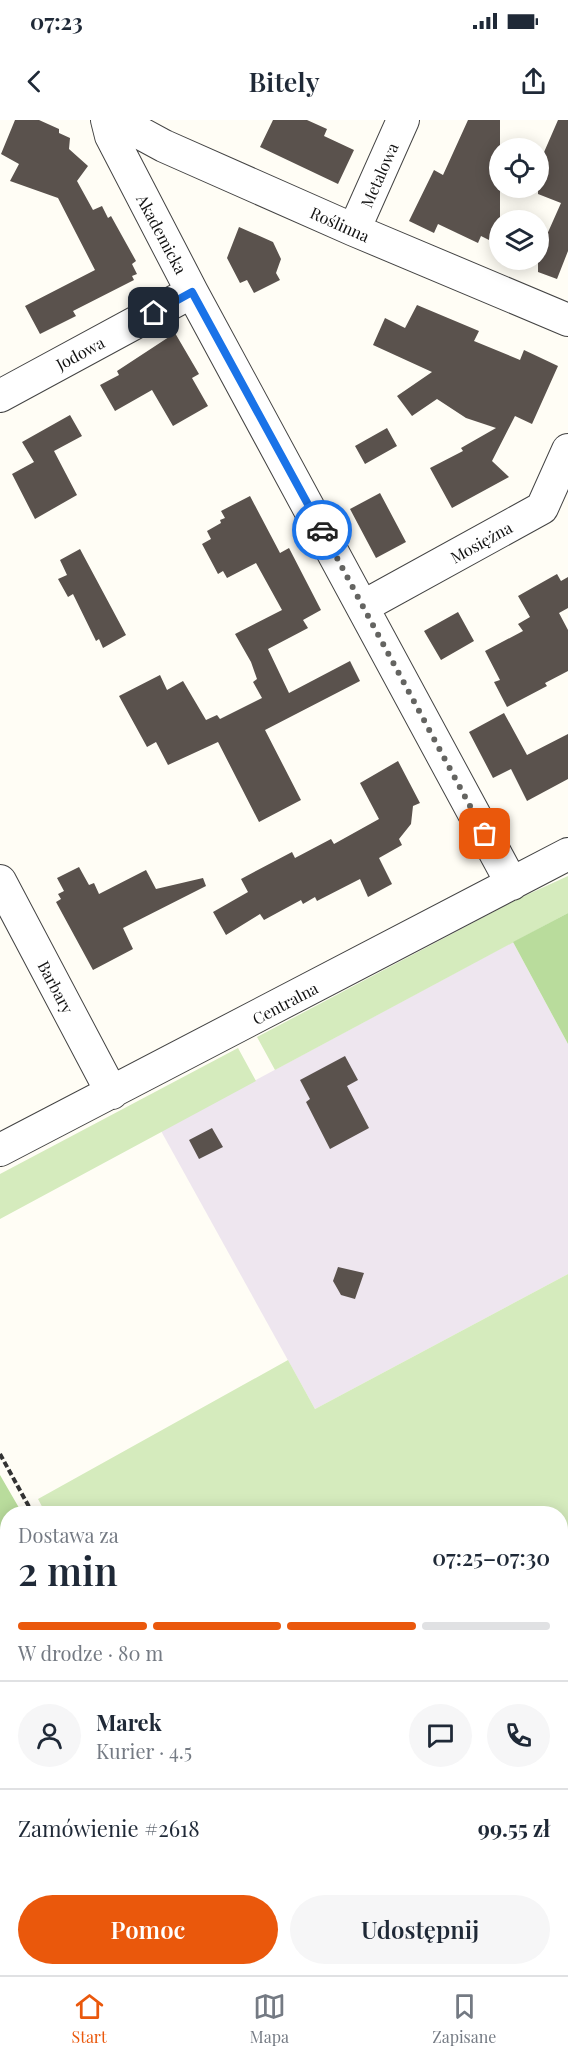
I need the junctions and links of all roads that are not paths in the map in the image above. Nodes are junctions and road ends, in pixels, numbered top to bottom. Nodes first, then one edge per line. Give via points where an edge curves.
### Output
1 (107, 120) edge
2 (116, 120) edge
3 (403, 120) edge
4 (354, 230) junction
5 (192, 292) junction
6 (568, 320) edge
7 (0, 396) edge
8 (568, 450) edge
9 (364, 606) junction
10 (568, 854) edge
11 (0, 881) edge
12 (512, 884) junction
13 (112, 1093) junction
14 (0, 1150) edge

1 - 5 street, Akademicka via 111,136
2 - 4 street, Roślinna via 164,146
3 - 4 street, Metalowa
4 - 6 street, Roślinna
5 - 7 street, Jodowa
5 - 9 street, Akademicka
8 - 9 street, Mosiężna via 542,508
9 - 12 street, Akademicka
10 - 12 street, Centralna
11 - 13 street, Barbary
12 - 13 street, Centralna
13 - 14 street, Centralna

